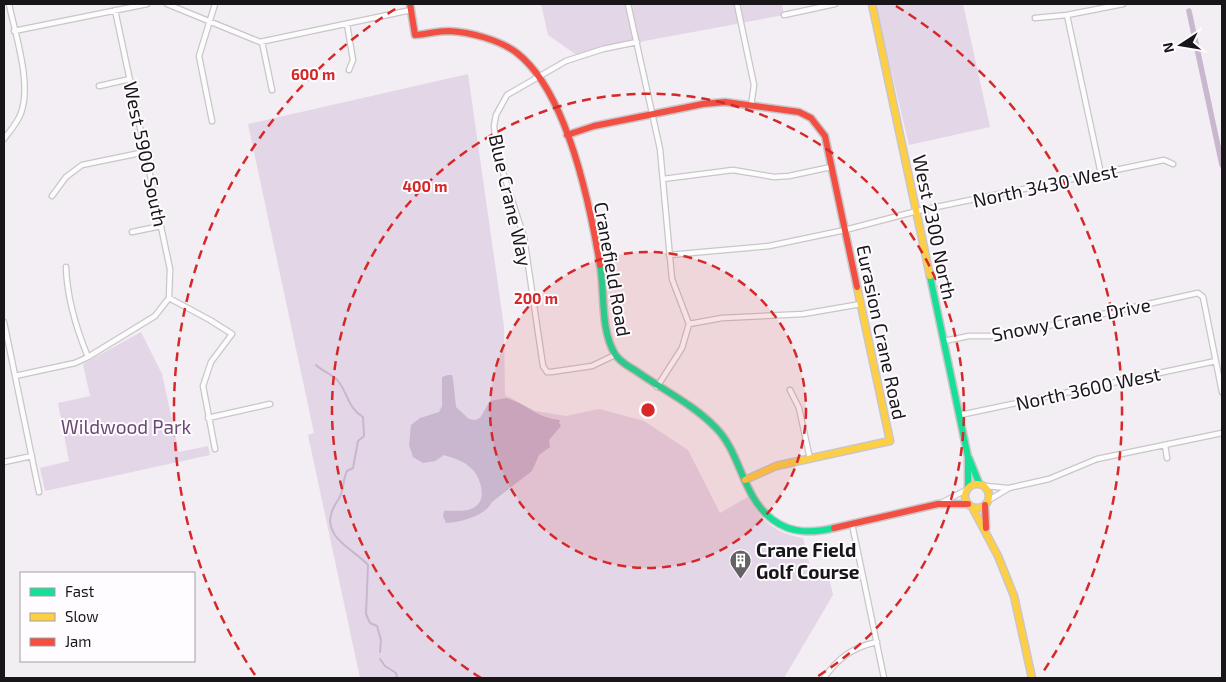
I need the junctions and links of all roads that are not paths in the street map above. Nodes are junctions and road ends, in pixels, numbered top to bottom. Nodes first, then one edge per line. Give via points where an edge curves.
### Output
1 (9, 4) edge
2 (147, 4) edge
3 (167, 4) edge
4 (215, 4) edge
5 (628, 4) edge
6 (737, 4) edge
7 (835, 4) edge
8 (872, 4) edge
9 (1123, 4) edge
10 (411, 7) edge
11 (115, 10) junction
12 (784, 15) dead end
13 (1067, 15) junction
14 (1035, 18) dead end
15 (210, 22) junction
16 (347, 24) junction
17 (14, 31) junction
18 (262, 42) junction
19 (637, 42) junction
20 (349, 70) dead end
21 (539, 77) junction
22 (130, 79) junction
23 (99, 86) dead end
24 (272, 90) dead end
25 (751, 106) junction
26 (652, 114) junction
27 (212, 121) dead end
28 (567, 135) junction
29 (4, 139) edge
30 (145, 152) junction
31 (1173, 164) dead end
32 (831, 167) junction
33 (1101, 174) junction
34 (663, 179) junction
35 (52, 196) dead end
36 (917, 211) junction
37 (161, 226) junction
38 (845, 230) junction
39 (132, 232) dead end
40 (670, 254) junction
41 (66, 268) dead end
42 (169, 298) junction
43 (861, 304) junction
44 (4, 322) edge
45 (689, 324) junction
46 (944, 341) junction
47 (615, 355) junction
48 (88, 357) junction
49 (1216, 361) junction
50 (15, 376) junction
51 (657, 387) junction
52 (790, 390) dead end
53 (1222, 392) edge
54 (270, 404) dead end
55 (960, 415) junction
56 (208, 418) junction
57 (1222, 433) edge
58 (1165, 445) junction
59 (215, 449) dead end
60 (32, 456) junction
61 (968, 457) junction
62 (1167, 458) dead end
63 (810, 459) junction
64 (4, 462) edge
65 (745, 480) junction
66 (982, 485) junction
67 (967, 488) junction
68 (1009, 488) junction
69 (39, 492) dead end
70 (987, 502) junction
71 (938, 504) junction
72 (970, 505) junction
73 (852, 524) junction
74 (986, 529) junction
75 (877, 642) junction
76 (825, 678) edge
77 (884, 678) edge
78 (1032, 678) edge

1 - 17 street
2 - 11 street
3 - 15 street
4 - 15 street
5 - 19 street
6 - 25 street via 754,85
7 - 12 street
8 - 36 street, West 2300 North
9 - 13 street
10 - 16 street
10 - 21 street, Cranefield Road via 415,35 449,31 504,46 518,54
11 - 17 street
11 - 22 street, West 5900 South
13 - 14 street
13 - 33 street
15 - 18 street
15 - 27 street via 200,56
16 - 18 street
16 - 20 street via 353,60
17 - 29 street via 25,81 25,98 21,113
18 - 24 street
19 - 21 street, Blue Crane Way via 566,61
19 - 26 street
21 - 28 street, Cranefield Road
21 - 47 street, Blue Crane Way via 507,95 500,104 494,126 502,174 524,237 542,362 547,372 592,366
22 - 23 street
22 - 30 street, West 5900 South
25 - 26 street via 725,102
25 - 32 street, Eurasion Crane Road via 799,112 811,118 825,136
26 - 28 street
26 - 34 street
28 - 47 street, Cranefield Road via 590,214 609,338
30 - 35 street via 82,165 66,177
30 - 37 street, West 5900 South
31 - 33 street, North 3430 West via 1164,160
32 - 34 street via 789,176 774,177 734,170
32 - 38 street, Eurasion Crane Road
33 - 36 street, North 3430 West
34 - 40 street
36 - 38 street, North 3430 West
36 - 46 street, West 2300 North
37 - 39 street
37 - 42 street, West 5900 South via 170,269
38 - 40 street, North 3430 West via 769,246
38 - 43 street, Eurasion Crane Road
40 - 45 street via 676,294
41 - 48 street via 66,285
42 - 48 street via 155,316
42 - 56 street via 232,334 205,375 203,386
43 - 45 street via 804,314 722,318
43 - 63 street, Eurasion Crane Road via 890,442
44 - 50 street
45 - 51 street via 682,348
46 - 49 street, Snowy Crane Drive via 968,336 1002,336 1198,293 1203,297
46 - 55 street, West 2300 North
47 - 51 street, Cranefield Road
48 - 50 street via 75,363
49 - 53 street
49 - 55 street, North 3600 West
50 - 60 street
51 - 65 street, Cranefield Road via 715,424
52 - 63 street via 800,408
54 - 56 street
55 - 61 street, West 2300 North
56 - 59 street
57 - 58 street
58 - 62 street
58 - 68 street via 1097,460 1049,479
60 - 64 street
60 - 69 street
61 - 66 street
61 - 67 street
63 - 65 street via 776,466
65 - 73 street, Cranefield Road via 763,513 786,529 809,532
66 - 67 street
66 - 68 street
66 - 70 street via 989,493
67 - 71 street, Cranefield Road
67 - 72 street via 965,497
68 - 70 street
70 - 72 street via 978,508
70 - 74 street
71 - 72 street, Cranefield Road
71 - 73 street, Cranefield Road
72 - 74 street
73 - 75 street
74 - 78 street via 1018,611
75 - 76 street via 848,652
75 - 77 street

